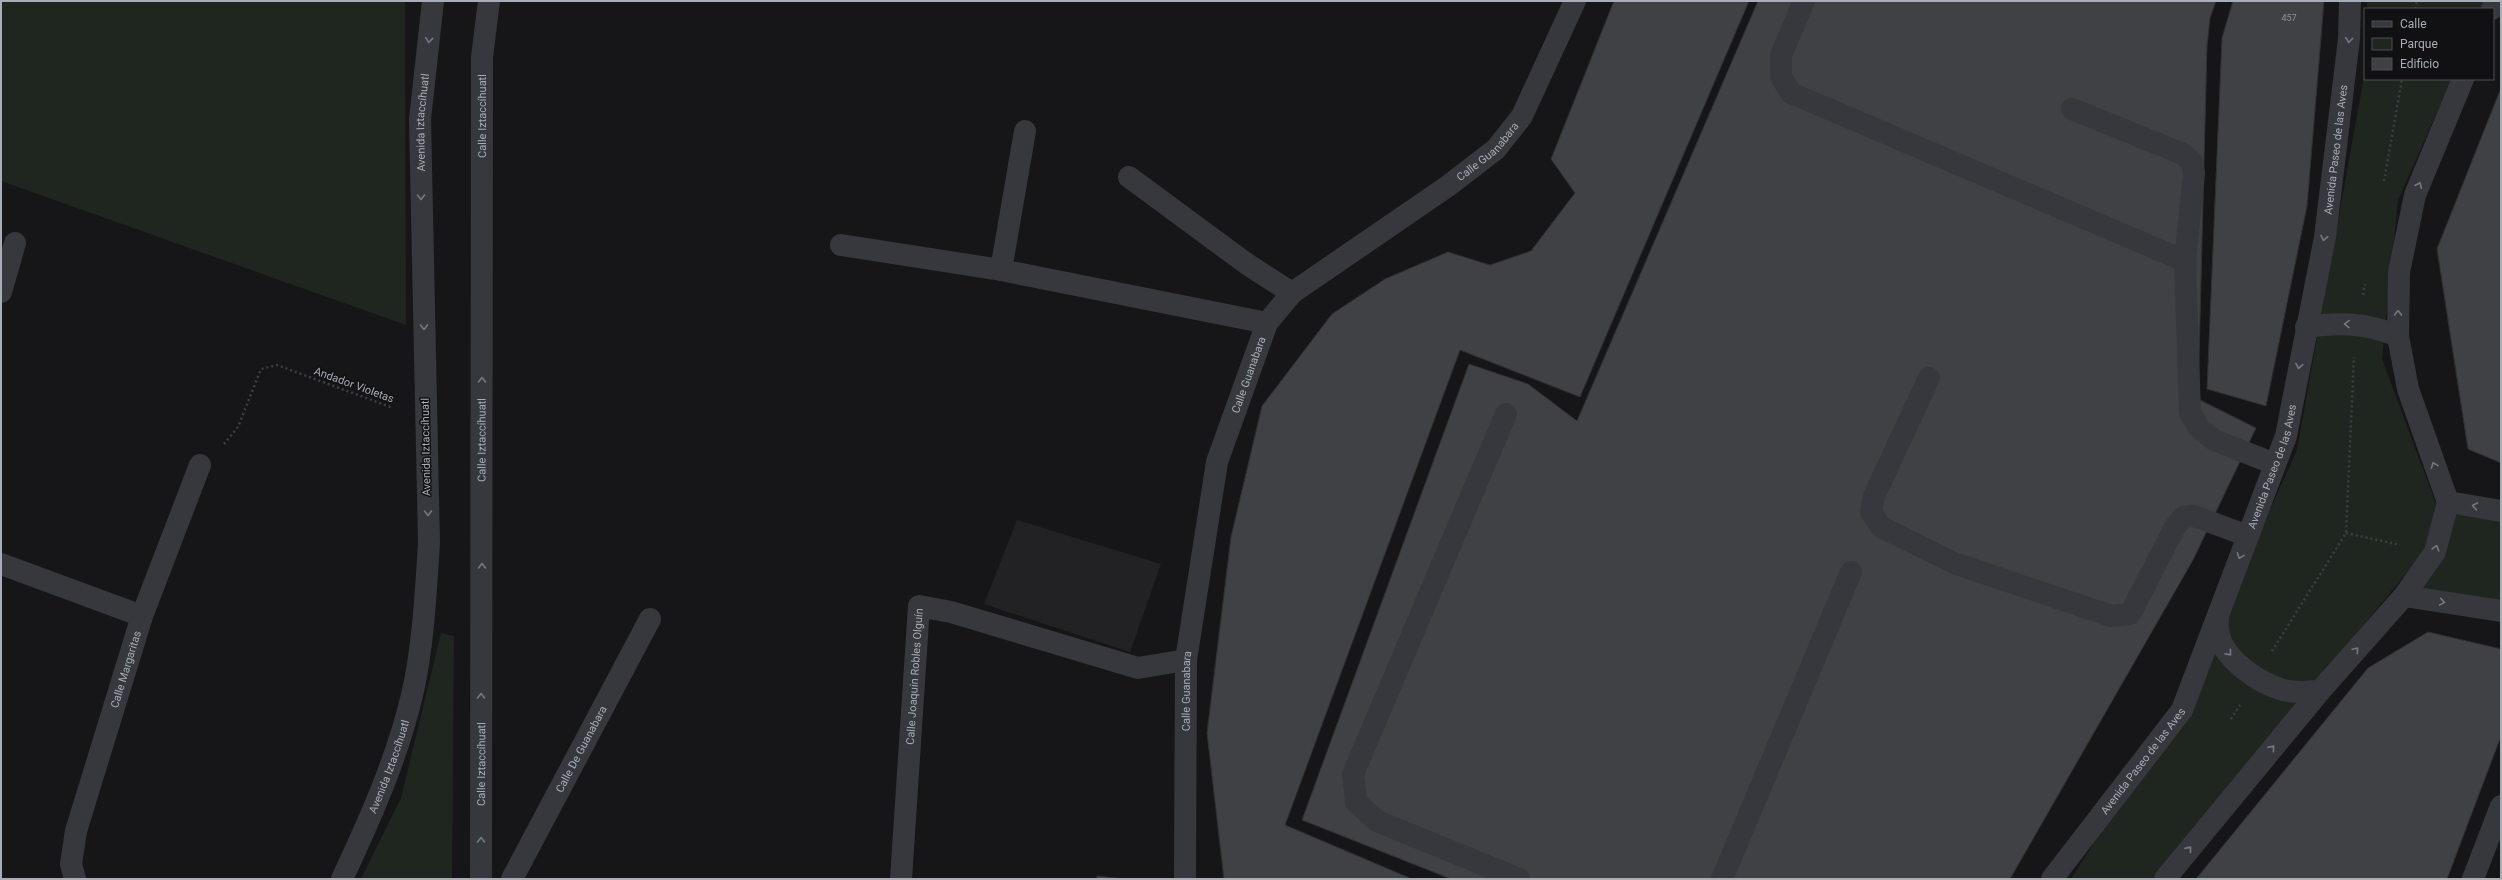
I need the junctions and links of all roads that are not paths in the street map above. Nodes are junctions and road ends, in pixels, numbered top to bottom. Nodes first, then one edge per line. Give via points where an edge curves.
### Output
1 (433, 1) edge
2 (489, 1) edge
3 (1575, 1) edge
4 (1804, 1) edge
5 (2350, 1) edge
6 (2463, 80) edge
7 (2072, 109) dead end
8 (1025, 131) dead end
9 (1129, 177) dead end
10 (15, 243) dead end
11 (841, 245) dead end
12 (2186, 261) junction
13 (1001, 270) junction
14 (1, 292) edge
15 (1292, 293) junction
16 (1267, 323) junction
17 (2306, 327) junction
18 (2398, 336) junction
19 (1929, 378) dead end
20 (1506, 414) dead end
21 (2275, 464) junction
22 (200, 465) road end
23 (2448, 502) junction
24 (2501, 511) edge
25 (2248, 536) junction
26 (1, 564) edge
27 (1851, 572) dead end
28 (2404, 596) junction
29 (2501, 611) edge
30 (142, 616) junction
31 (2218, 616) junction
32 (650, 619) dead end
33 (1186, 660) junction
34 (2320, 691) junction
35 (2501, 806) edge
36 (75, 879) edge
37 (342, 879) edge
38 (481, 879) edge
39 (512, 879) edge
40 (901, 879) edge
41 (1185, 879) edge
42 (1519, 879) edge
43 (1722, 879) edge
44 (2052, 879) edge
45 (2164, 879) edge
46 (2473, 879) edge

1 -> 37 street, Avenida Iztaccíhuatl via 420,119 429,543 426,594 412,694 381,796
38 -> 2 street, Calle Iztaccíhuatl via 482,57
3 - 15 street, Calle Guanabara via 1522,116 1496,149 1448,186
4 - 12 street via 1781,55 1781,76 1791,93
5 -> 17 street, Avenida Paseo de las Aves via 2349,39 2325,237
18 -> 6 street via 2399,272 2415,195
7 - 12 street via 2183,154 2192,162 2194,173
8 - 13 street
9 - 15 street via 1247,264
10 - 14 street
11 - 13 street
12 - 21 street via 2190,412 2199,428 2214,440
13 - 16 street
15 - 16 street, Calle Guanabara
16 - 33 street, Calle Guanabara via 1217,462
18 -> 17 street via 2380,328 2357,324 2332,323
17 -> 21 street, Avenida Paseo de las Aves via 2286,436
23 -> 18 street via 2408,389
19 - 25 street via 1874,496 1871,512 1881,526 1954,563 2111,616 2130,614 2175,527 2183,517 2194,516
20 - 42 street via 1353,774 1356,802 1377,821
21 - 25 street, Avenida Paseo de las Aves
22 - 30 street, Calle Margaritas
24 -> 23 street
28 -> 23 street via 2435,552
25 -> 31 street, Avenida Paseo de las Aves
26 - 30 street
27 - 43 street
28 -> 29 street
34 -> 28 street
30 - 36 street, Calle Margaritas via 76,831 71,864
31 -> 34 street via 2219,635 2224,648 2255,677 2279,689
31 - 44 street, Avenida Paseo de las Aves via 2182,710
32 - 39 street, Calle De Guanabara
33 - 40 street, Calle Joaquín Robles Olguín via 1138,668 951,612 919,606
33 - 41 street, Calle Guanabara
45 -> 34 street
35 - 46 street

